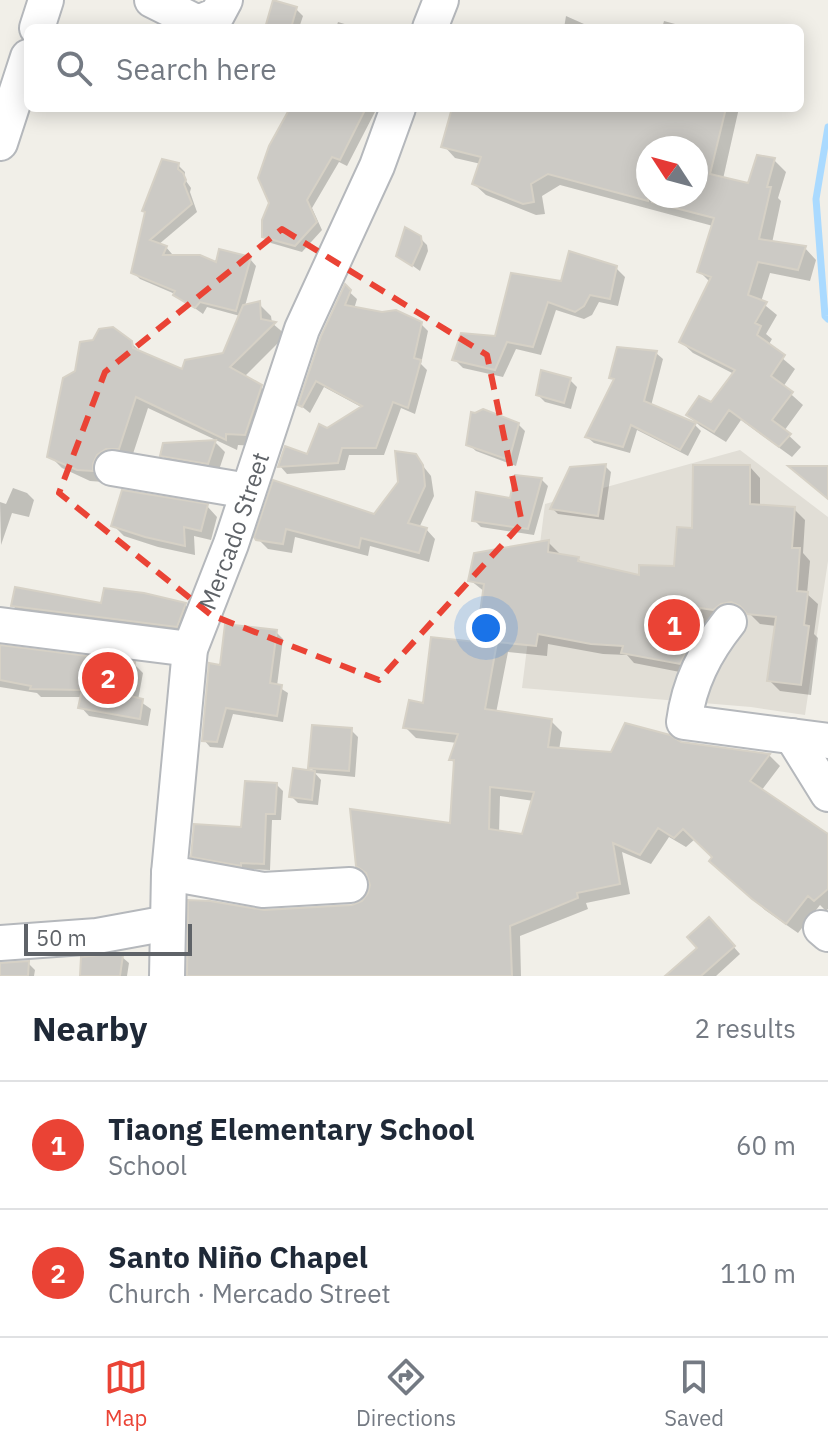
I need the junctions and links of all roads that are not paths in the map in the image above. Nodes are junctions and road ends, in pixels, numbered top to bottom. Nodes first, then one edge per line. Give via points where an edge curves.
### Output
1 (46, 0) edge
2 (152, 0) edge
3 (225, 0) edge
4 (441, 0) edge
5 (38, 24) edge
6 (432, 24) edge
7 (24, 69) edge
8 (397, 112) edge
9 (0, 143) edge
10 (112, 468) dead end
11 (248, 491) junction
12 (729, 622) dead end
13 (0, 625) edge
14 (190, 649) junction
15 (792, 736) junction
16 (828, 741) edge
17 (828, 794) edge
18 (169, 873) junction
19 (350, 885) dead end
20 (168, 923) junction
21 (0, 943) edge
22 (167, 976) edge

1 - 5 street
2 - 3 street via 198,23 217,15
4 - 6 street
7 - 9 street
8 - 11 street, Mercado Street via 302,329
10 - 11 street
11 - 14 street, Mercado Street
12 - 15 street via 694,677 684,722
13 - 14 street
14 - 18 street, Mercado Street
15 - 16 street
15 - 17 street
18 - 19 street via 263,890
18 - 20 street, Mercado Street
20 - 21 street via 97,936
20 - 22 street, Mercado Street

